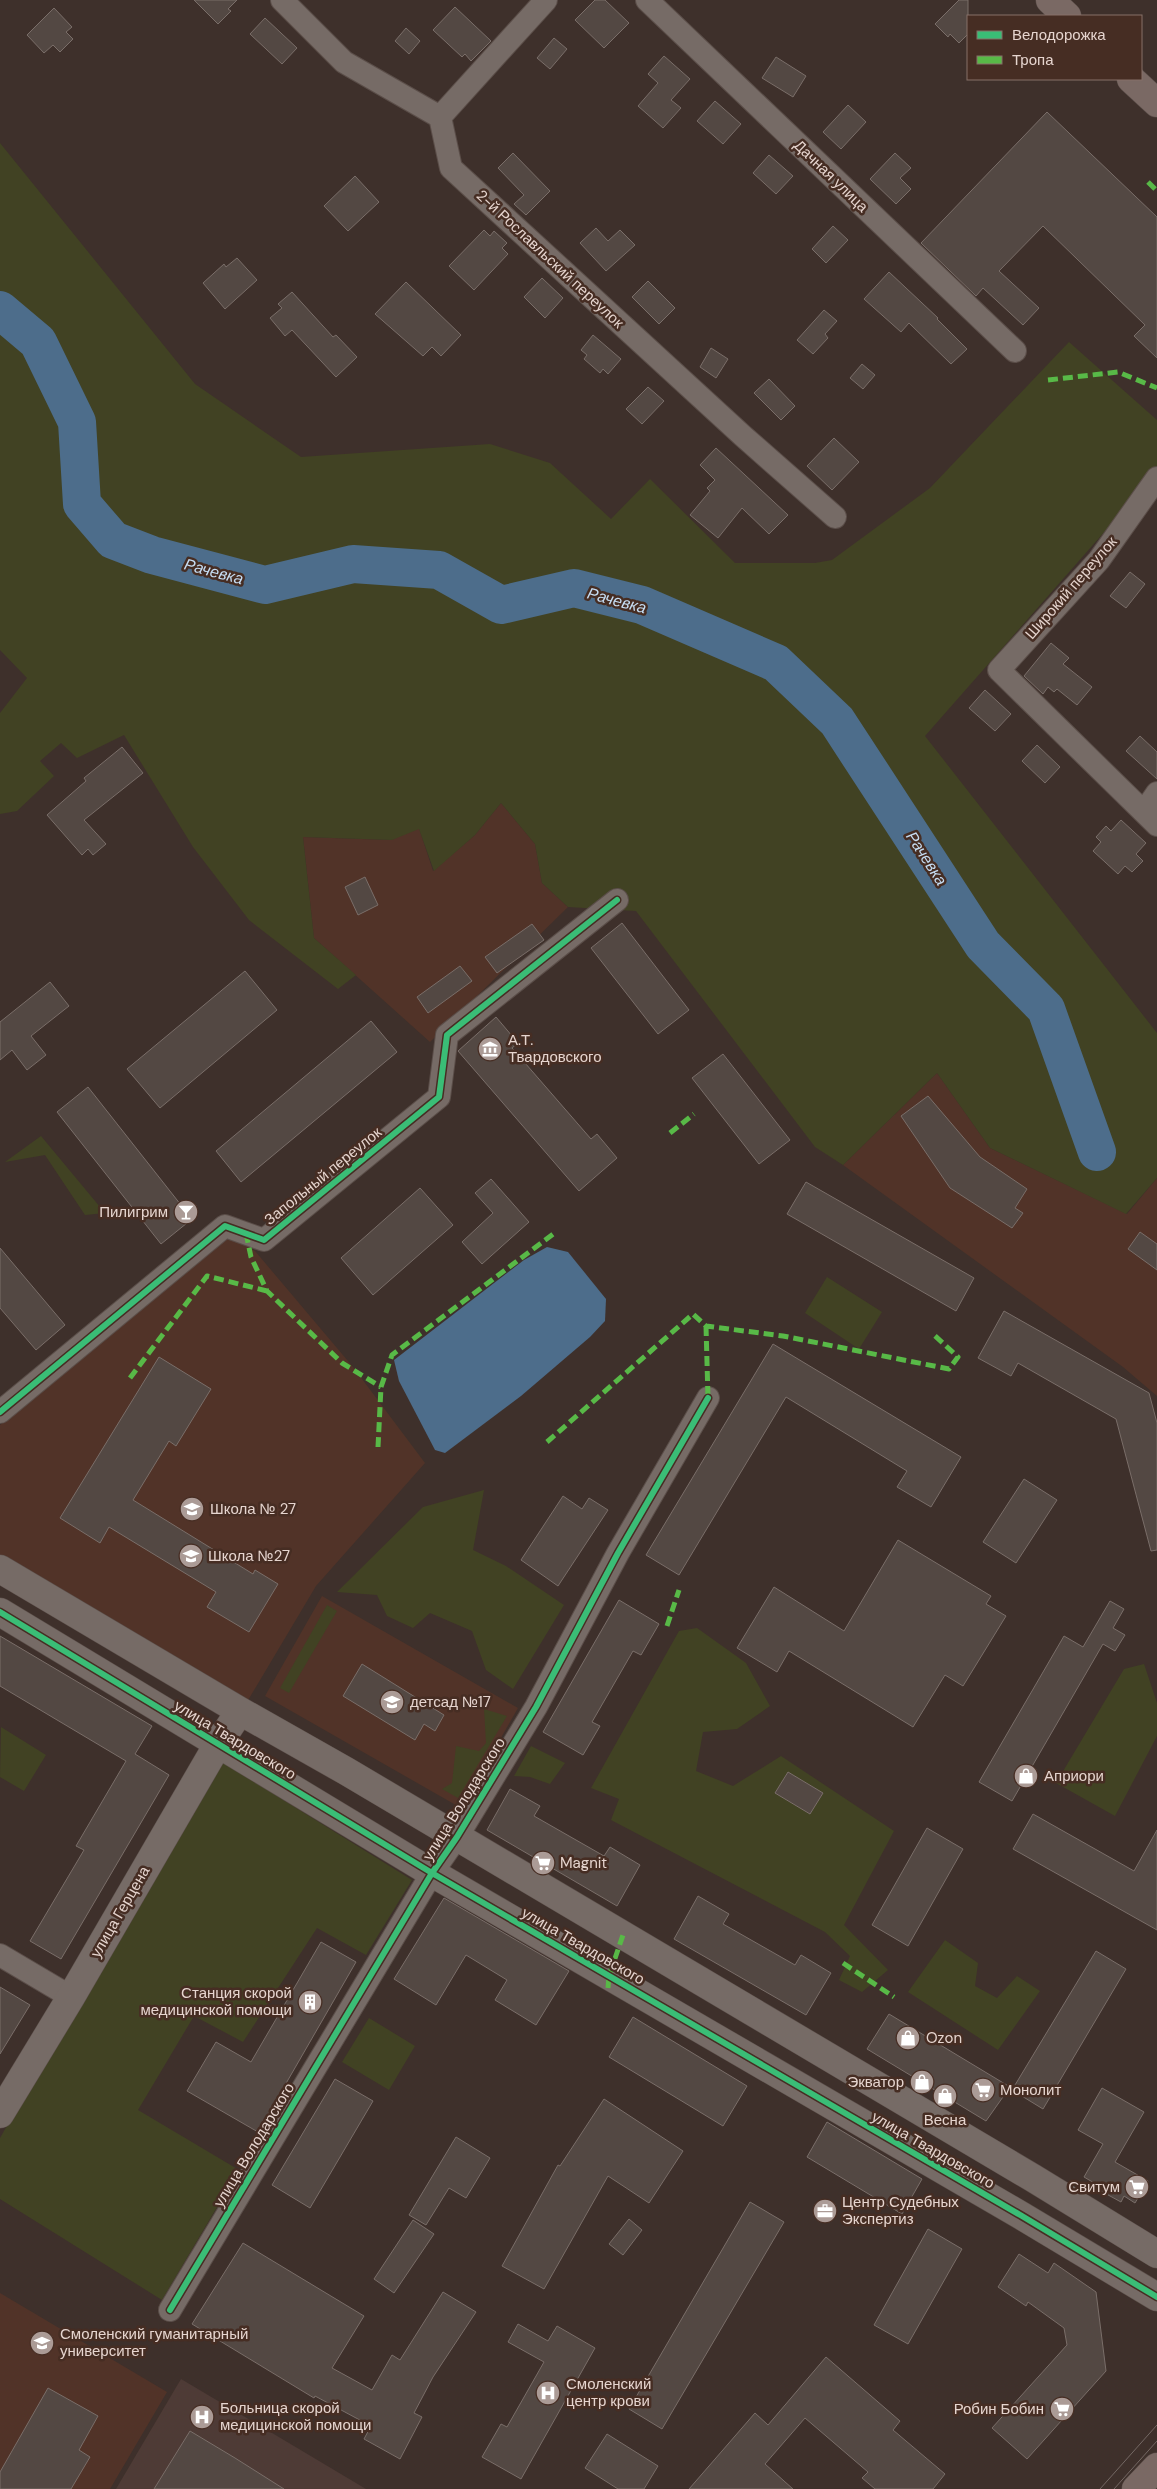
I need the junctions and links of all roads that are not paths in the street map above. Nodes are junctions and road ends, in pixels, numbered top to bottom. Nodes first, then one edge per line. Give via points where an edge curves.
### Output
1 (282, 0) edge
2 (546, 0) edge
3 (647, 0) edge
4 (1050, 0) edge
5 (1066, 15) edge
6 (1133, 80) edge
7 (1157, 103) edge
8 (440, 117) junction
9 (1015, 351) dead end
10 (1157, 478) edge
11 (835, 517) dead end
12 (1157, 793) edge
13 (1150, 819) edge
14 (617, 900) dead end
15 (708, 1398) dead end
16 (0, 1412) edge
17 (0, 1569) edge
18 (0, 1612) edge
19 (240, 1711) junction
20 (218, 1744) junction
21 (457, 1837) junction
22 (432, 1873) junction
23 (0, 1955) edge
24 (71, 1997) junction
25 (808, 2045) junction
26 (786, 2078) junction
27 (0, 2114) edge
28 (1157, 2254) edge
29 (1157, 2297) edge
30 (170, 2310) dead end
31 (1157, 2467) edge
32 (1136, 2489) edge

1 - 8 street via 344,62
2 - 8 street
3 - 9 street, Дачная улица
4 - 5 main road
6 - 7 main road
8 - 11 street, 2-й Рославльский переулок via 451,168
10 - 13 street, Широкий переулок via 1100,560 999,670
12 - 13 street
14 - 16 street, Запольный переулок via 447,1035 440,1097 264,1240 225,1226
15 - 21 street, улица Володарского via 618,1553 536,1707
17 - 19 street, улица Твардовского
18 - 20 street, улица Твардовского
19 - 20 street, улица Герцена
19 - 21 street, улица Твардовского
20 - 22 street, улица Твардовского
20 - 24 street, улица Герцена
21 - 22 street, улица Володарского
21 - 25 street, улица Твардовского
22 - 26 street, улица Твардовского
22 - 30 street, улица Володарского
23 - 24 street
24 - 27 street, улица Герцена
25 - 26 street
25 - 28 street, улица Твардовского
26 - 29 street, улица Твардовского
31 - 32 main road

